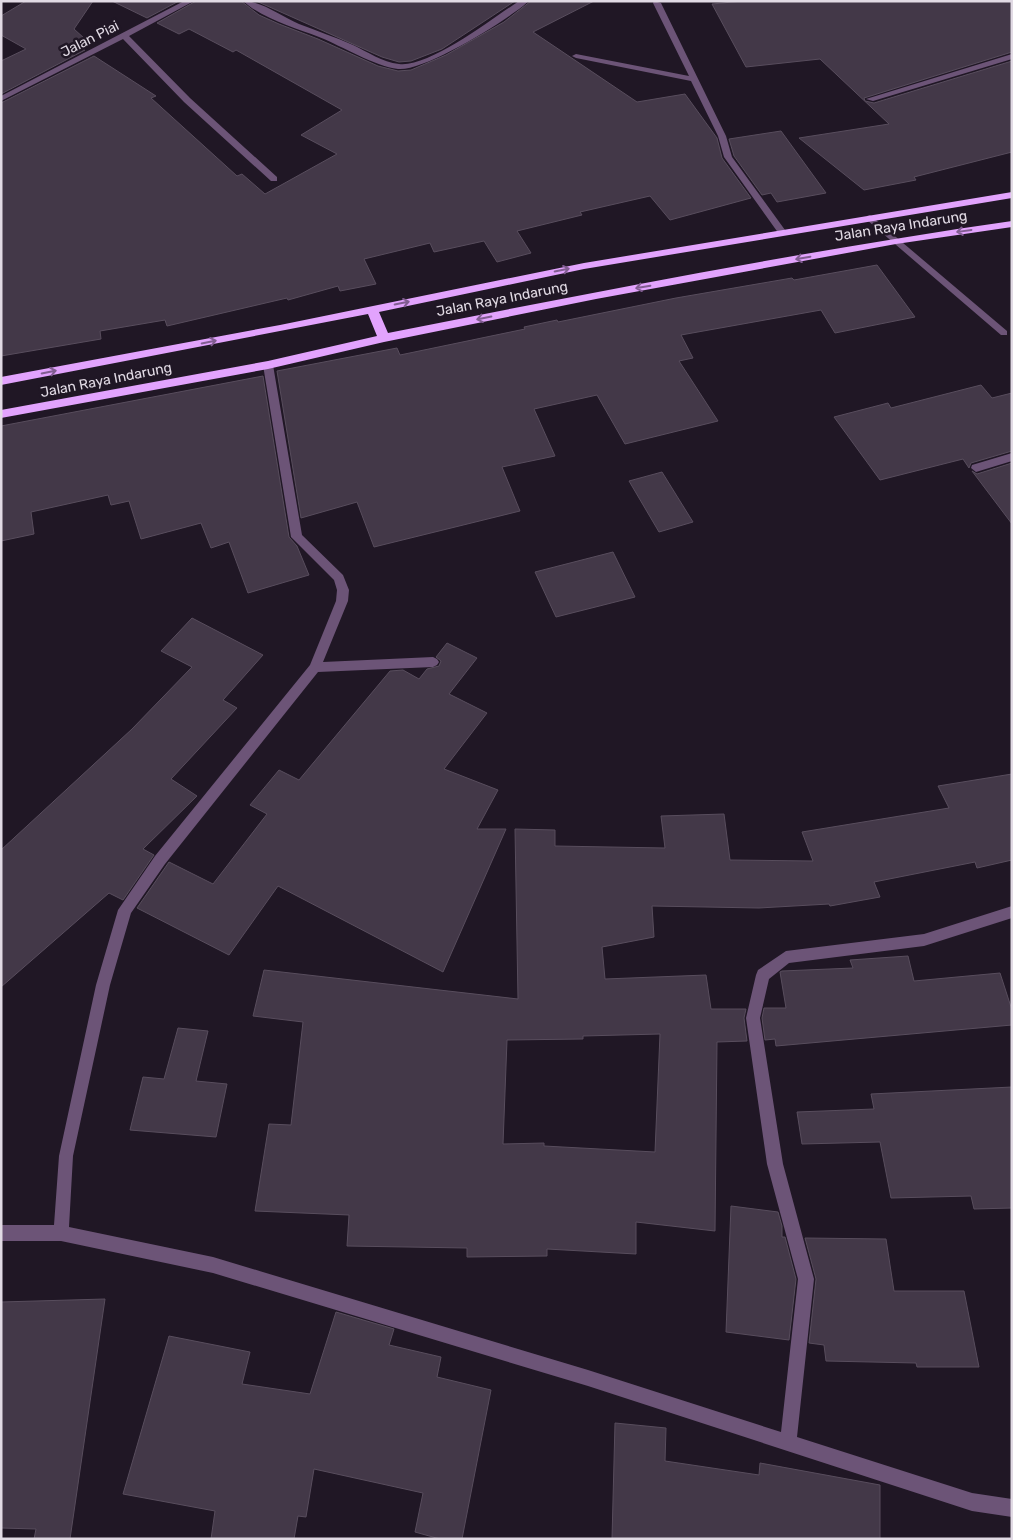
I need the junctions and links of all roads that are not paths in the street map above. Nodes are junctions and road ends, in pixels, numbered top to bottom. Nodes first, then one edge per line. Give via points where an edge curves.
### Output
1 (190, 1) edge
2 (246, 1) edge
3 (525, 1) edge
4 (657, 3) dead end
5 (125, 36) junction
6 (576, 56) dead end
7 (1012, 56) edge
8 (693, 79) junction
9 (1, 99) edge
10 (870, 99) dead end
11 (274, 178) dead end
12 (1012, 195) edge
13 (870, 218) junction
14 (1012, 224) edge
15 (782, 232) junction
16 (896, 241) junction
17 (372, 310) junction
18 (1004, 333) dead end
19 (384, 338) junction
20 (268, 365) junction
21 (1, 381) edge
22 (1, 414) edge
23 (1012, 457) edge
24 (976, 468) dead end
25 (433, 662) dead end
26 (315, 667) junction
27 (1012, 912) edge
28 (1, 1233) edge
29 (61, 1233) junction
30 (788, 1442) junction
31 (1012, 1508) edge

1 - 5 street, Jalan Piai
2 - 3 street via 376,61 405,67 437,56
4 - 8 street
5 - 9 street, Jalan Piai
5 - 11 street via 187,100
6 - 8 street
7 - 10 street
8 - 15 street via 722,136 728,157
12 - 13 highway, Jalan Raya Indarung
13 - 15 highway, Jalan Raya Indarung
13 - 16 street
14 -> 16 highway, Jalan Raya Indarung
17 -> 15 highway, Jalan Raya Indarung via 584,266
16 - 18 street
16 -> 19 highway, Jalan Raya Indarung via 596,295
17 - 19 highway
21 -> 17 highway, Jalan Raya Indarung
19 - 20 highway, Jalan Raya Indarung
20 - 22 highway, Jalan Raya Indarung
20 - 26 street via 297,537 339,578 343,590 342,601
23 - 24 street
25 - 26 street
26 - 29 street via 160,860 125,910 101,994 66,1156
27 - 30 street via 924,940 786,957 763,975 753,1018 775,1164 806,1279
28 - 29 street
29 - 30 street via 213,1265
30 - 31 street via 972,1502

